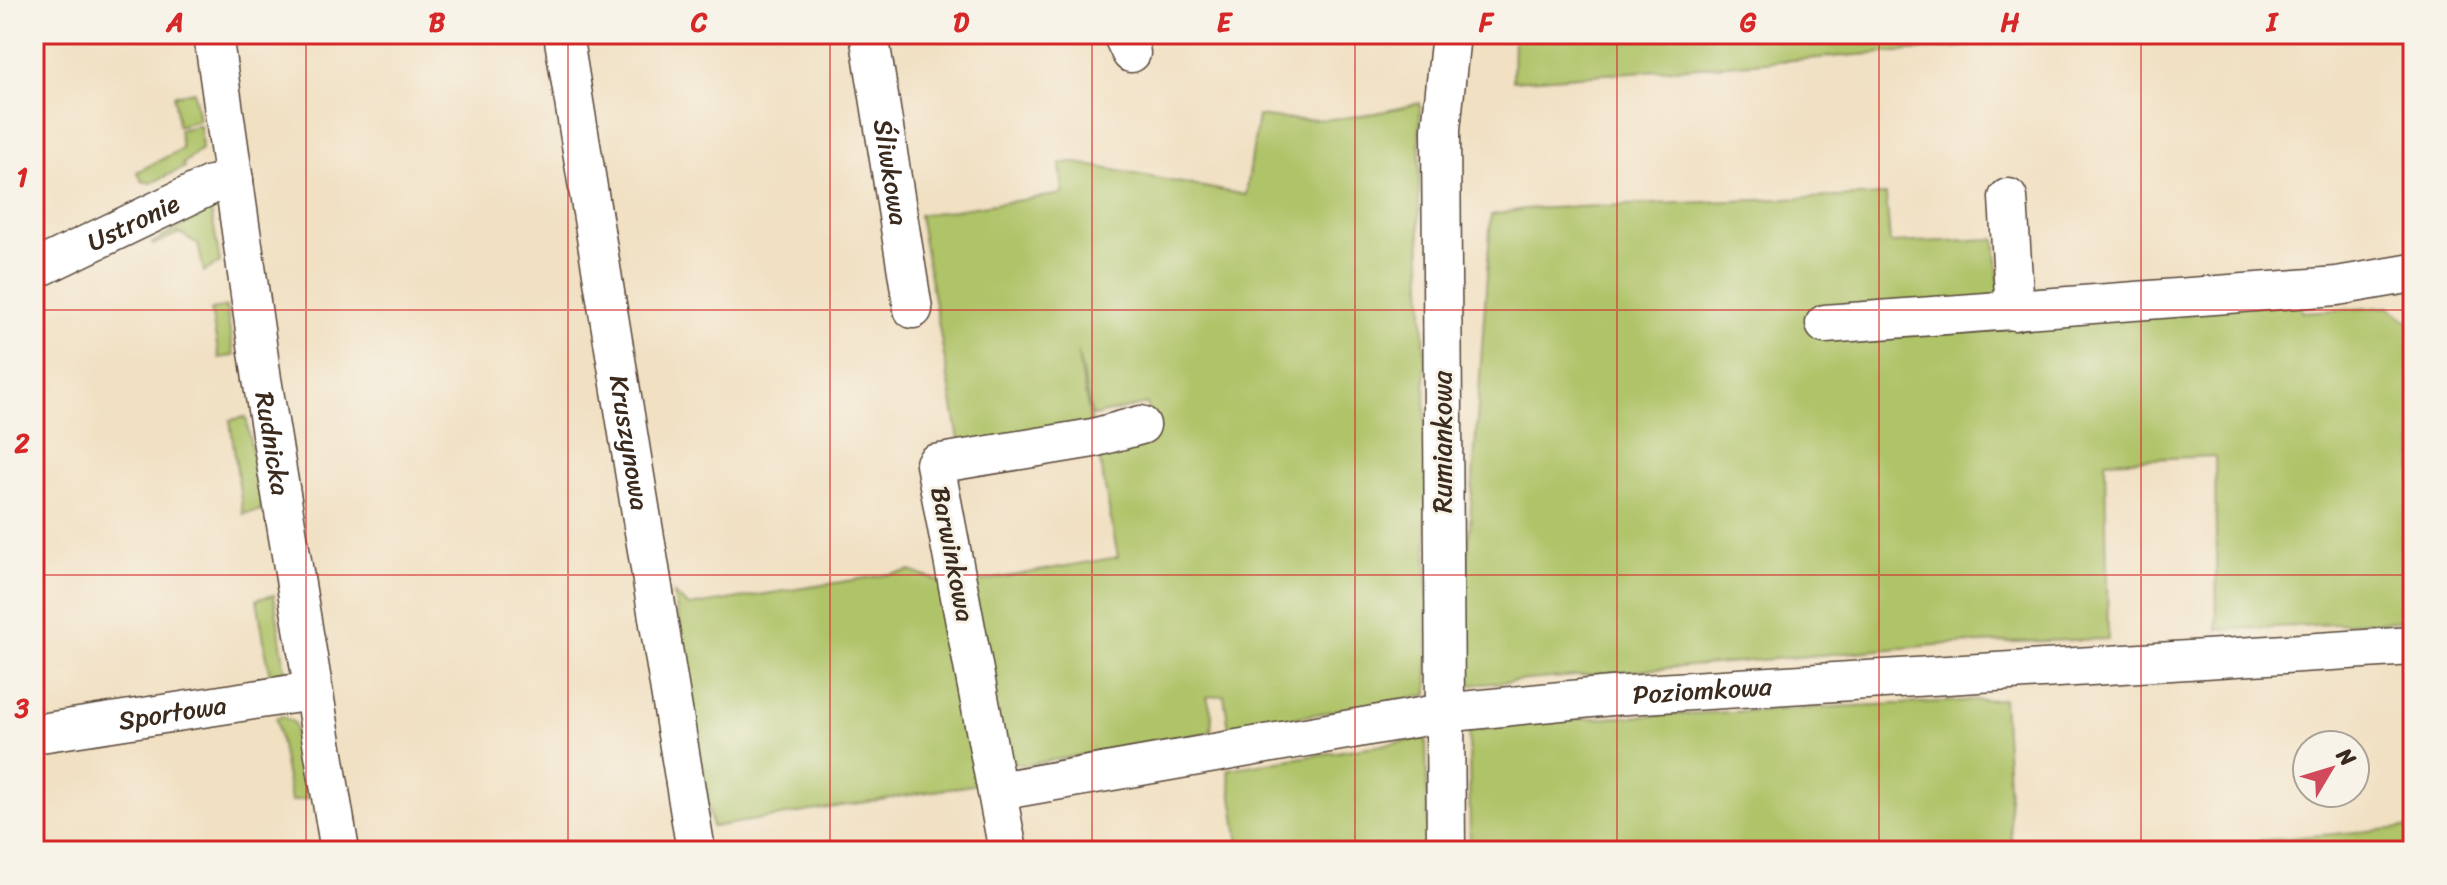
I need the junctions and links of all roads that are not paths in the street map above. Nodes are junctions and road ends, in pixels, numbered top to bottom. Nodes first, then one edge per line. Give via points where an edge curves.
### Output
1 (213, 34) edge
2 (563, 34) edge
3 (869, 34) edge
4 (1451, 34) edge
5 (234, 180) junction
6 (2008, 198) dead end
7 (34, 270) edge
8 (2413, 273) edge
9 (913, 309) dead end
10 (2015, 311) junction
11 (1825, 324) dead end
12 (1141, 425) dead end
13 (2413, 646) edge
14 (312, 691) junction
15 (1443, 713) junction
16 (34, 734) edge
17 (998, 791) junction
18 (340, 851) edge
19 (696, 851) edge
20 (1008, 851) edge
21 (1446, 851) edge

1 - 5 street, Rudnicka
2 - 19 street, Kruszynowa
3 - 9 street, Śliwkowa
4 - 15 street, Rumiankowa via 1441,129
5 - 7 street, Ustronie via 211,185
5 - 14 street, Rudnicka
6 - 10 street
8 - 10 street via 2337,286
10 - 11 street
12 - 17 street, Barwinkowa via 935,464
13 - 15 street, Poziomkowa via 1611,696
14 - 16 street, Sportowa
14 - 18 street, Rudnicka
15 - 17 street, Poziomkowa
15 - 21 street, Rumiankowa
17 - 20 street, Barwinkowa

